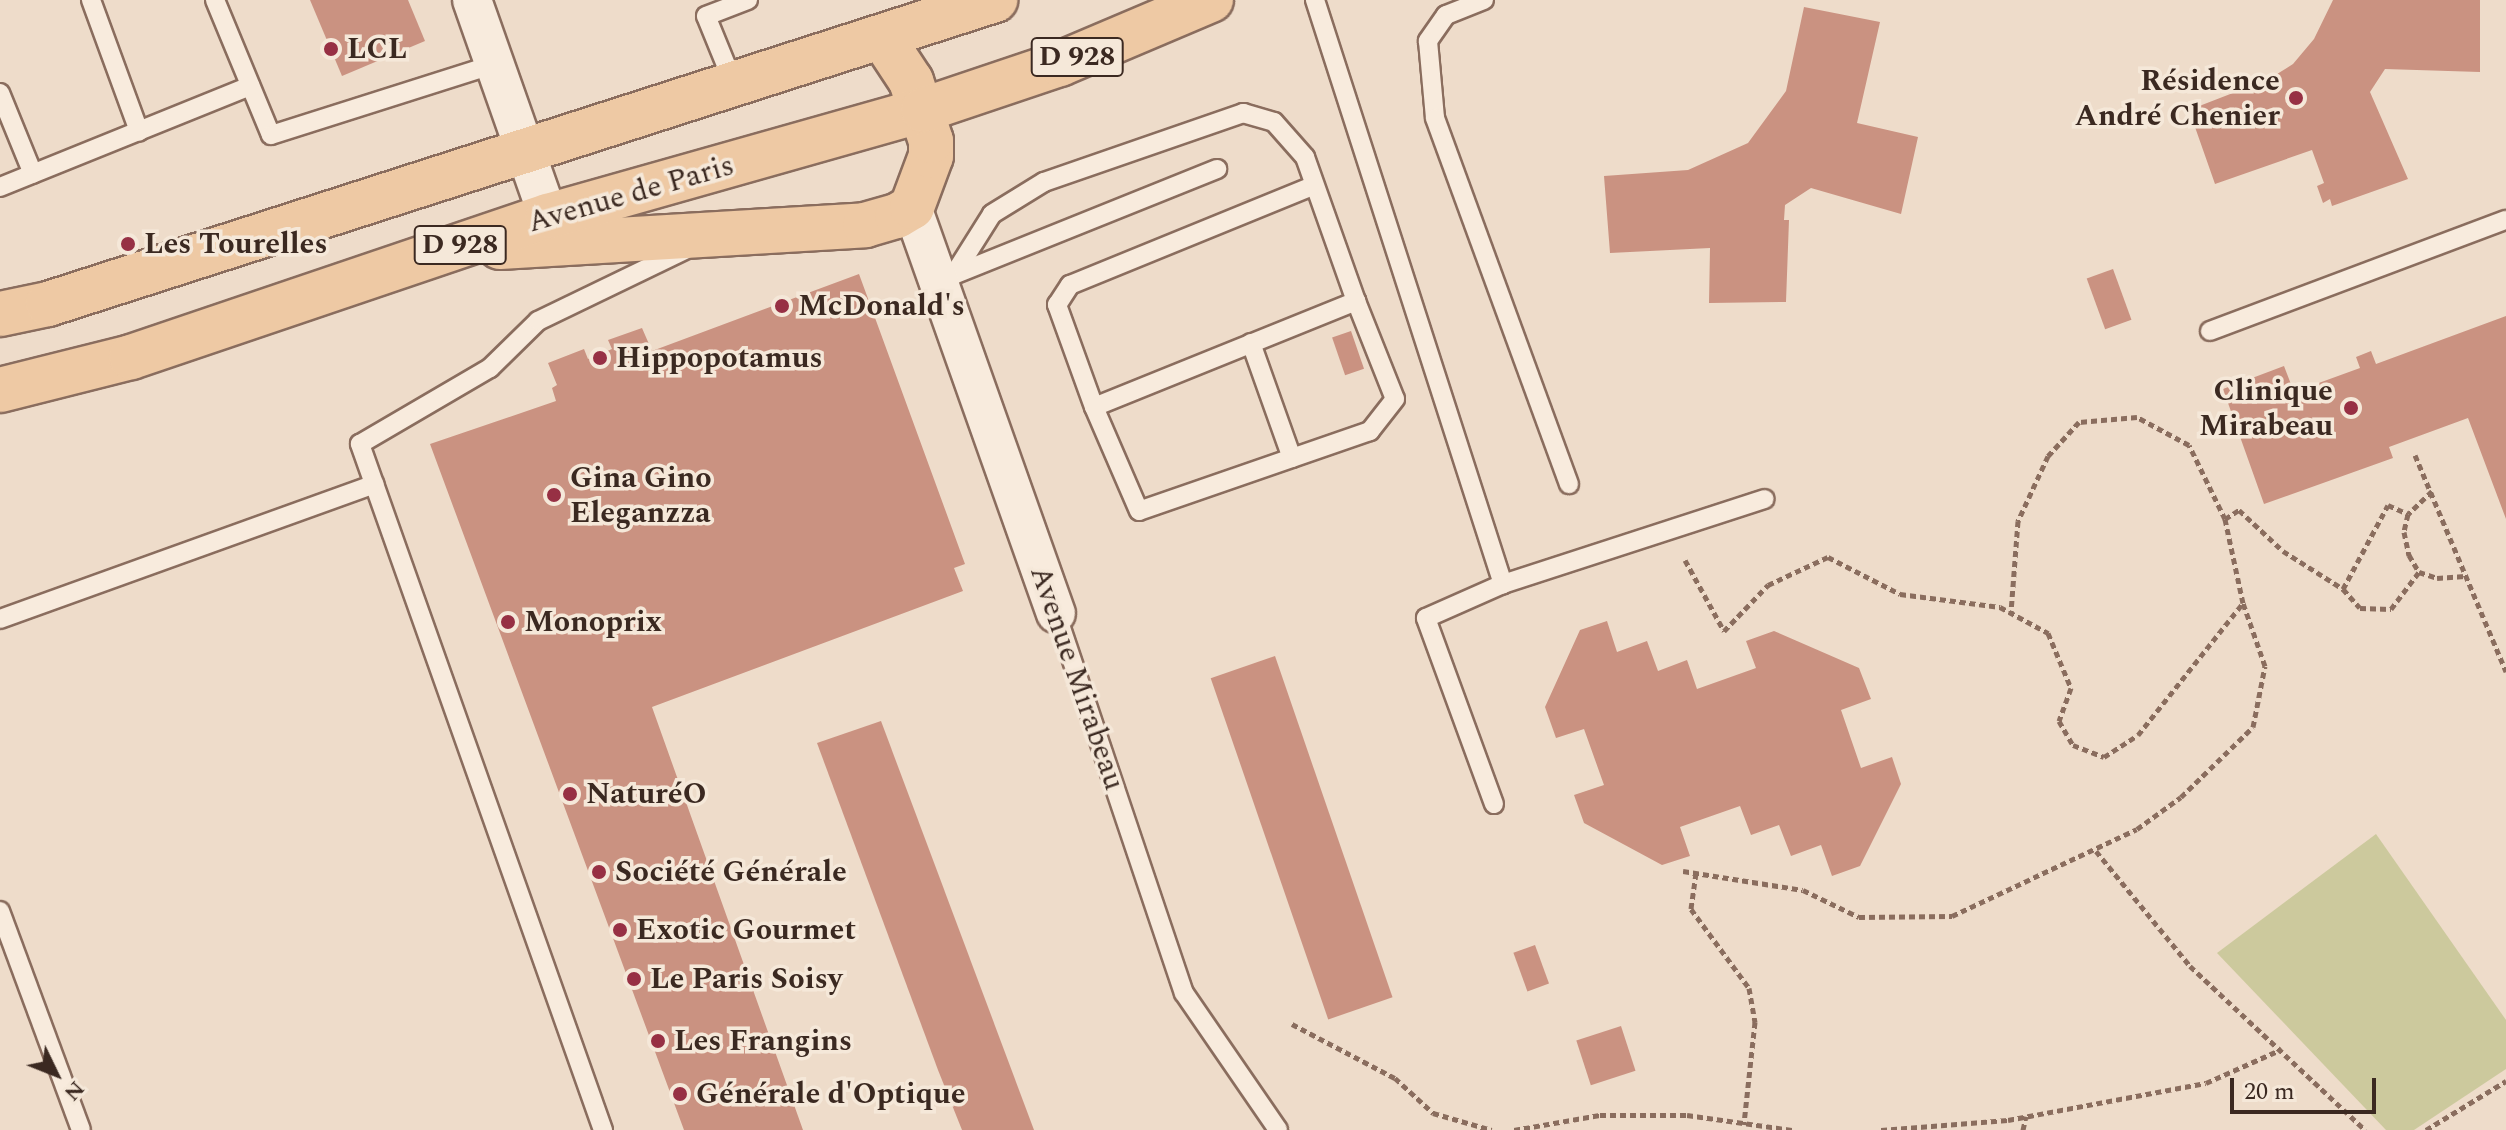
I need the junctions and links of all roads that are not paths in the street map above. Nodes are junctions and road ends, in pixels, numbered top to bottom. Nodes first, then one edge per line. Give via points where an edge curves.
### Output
1 (91, 0) edge
2 (215, 0) edge
3 (472, 0) edge
4 (748, 0) edge
5 (1211, 0) edge
6 (1315, 0) edge
7 (1484, 0) edge
8 (976, 3) edge
9 (882, 37) junction
10 (495, 64) junction
11 (1010, 81) junction
12 (733, 82) junction
13 (250, 86) junction
14 (0, 93) edge
15 (923, 110) junction
16 (139, 131) junction
17 (524, 149) junction
18 (931, 156) junction
19 (1217, 169) dead end
20 (33, 174) junction
21 (1313, 186) junction
22 (0, 187) edge
23 (912, 207) junction
24 (548, 216) junction
25 (2506, 220) edge
26 (719, 233) junction
27 (450, 249) junction
28 (945, 279) junction
29 (1356, 301) junction
30 (0, 314) edge
31 (2210, 331) dead end
32 (1251, 343) junction
33 (0, 390) edge
34 (1094, 407) junction
35 (1292, 458) junction
36 (374, 484) junction
37 (1569, 484) dead end
38 (1765, 499) dead end
39 (1503, 584) junction
40 (1056, 613) joint
41 (0, 619) edge
42 (1494, 804) dead end
43 (0, 911) edge
44 (81, 1130) edge
45 (603, 1130) edge
46 (1278, 1130) edge

1 - 16 lane
2 - 13 lane
3 - 10 street
4 - 12 lane via 706,16
5 - 11 main road, Avenue de Paris / D 928
6 - 39 lane
7 - 37 lane via 1446,15 1428,41 1435,118
8 - 9 main road, D 928
9 - 12 main road, D 928
9 - 15 main road
10 - 13 lane via 271,135
10 - 17 street
11 - 15 main road, Avenue de Paris / D 928
11 - 18 main road
12 - 17 main road, D 928
13 - 16 lane
14 - 20 lane
15 - 18 main road
15 - 24 main road, Avenue de Paris / D 928
16 - 20 lane
17 - 24 street
17 - 30 main road, D 928 via 48,304
18 - 23 main road
19 - 28 lane
20 - 22 lane
21 - 28 lane via 1305,157 1274,122 1243,113 1044,182 992,214
21 - 29 lane
21 - 34 lane via 1070,285 1057,305
23 - 26 main road via 865,225
23 - 28 street, Avenue Mirabeau
24 - 27 main road, Avenue de Paris / D 928
25 - 31 lane
26 - 27 main road
26 - 36 lane via 538,321 490,368 360,444
27 - 33 main road, Avenue de Paris / D 928 via 131,357
28 - 40 street, Avenue Mirabeau
29 - 32 lane
29 - 35 lane via 1395,399 1370,431
32 - 34 lane
32 - 35 lane
34 - 35 lane via 1139,511
36 - 41 lane
36 - 45 lane
38 - 39 lane
39 - 42 lane via 1426,618
40 - 46 lane, Avenue Mirabeau via 1184,993
43 - 44 lane

